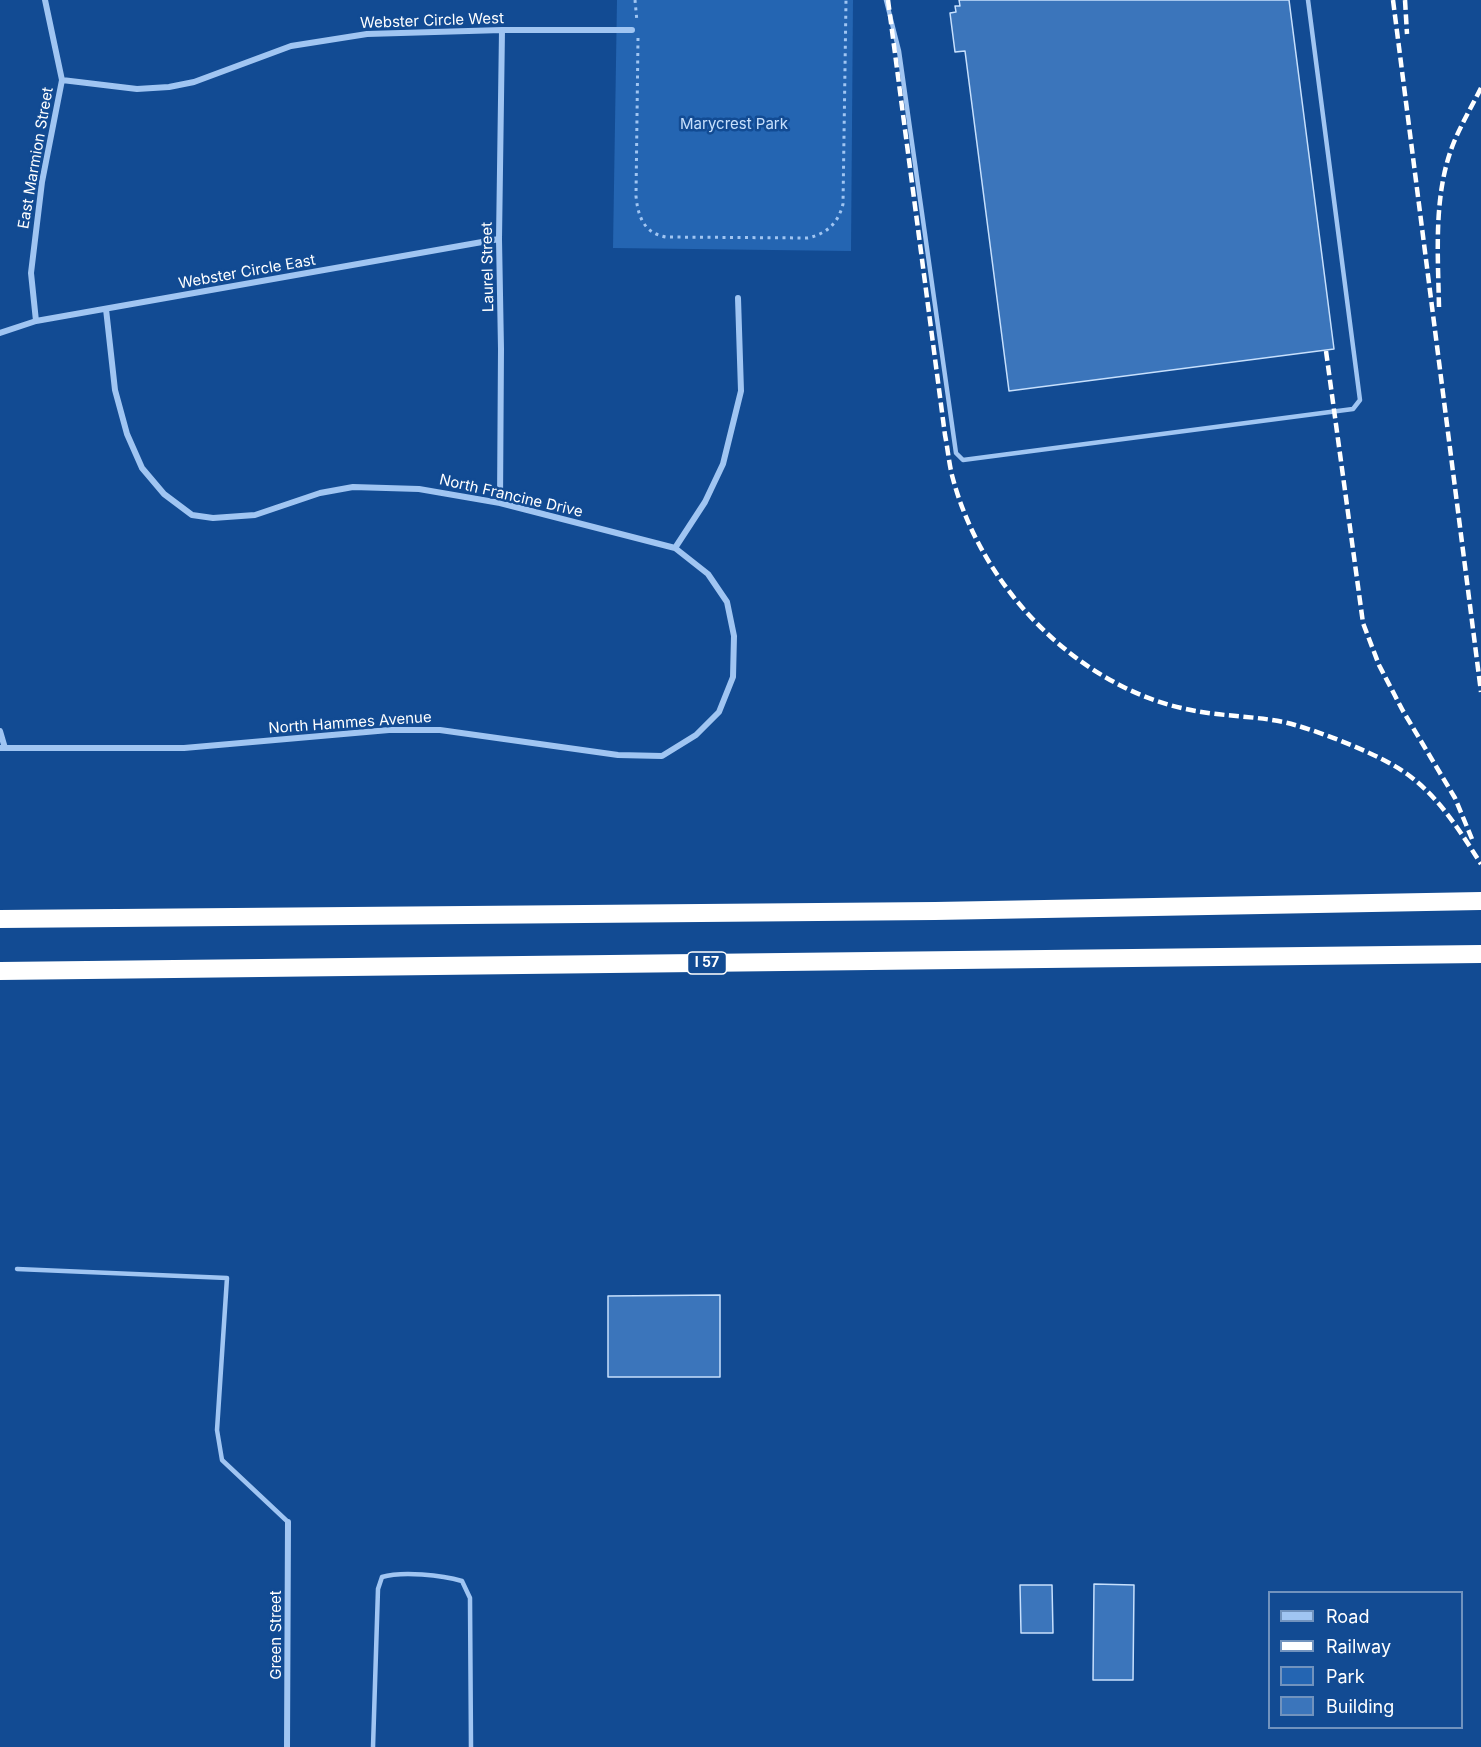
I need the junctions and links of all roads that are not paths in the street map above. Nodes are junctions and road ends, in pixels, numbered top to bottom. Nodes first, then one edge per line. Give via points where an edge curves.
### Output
1 (45, 0) edge
2 (886, 0) edge
3 (1308, 0) edge
4 (502, 30) junction
5 (632, 30) dead end
6 (62, 80) junction
7 (499, 239) junction
8 (738, 297) dead end
9 (106, 309) junction
10 (36, 321) junction
11 (0, 333) edge
12 (500, 503) junction
13 (675, 548) junction
14 (733, 677) joint
15 (0, 731) edge
16 (3, 748) edge
17 (1481, 902) edge
18 (0, 919) edge
19 (1481, 954) edge
20 (0, 971) edge
21 (17, 1269) dead end
22 (288, 1522) joint
23 (287, 1747) edge
24 (373, 1747) edge
25 (471, 1747) edge

1 - 6 street, East Marmion Street
2 - 3 lane via 899,51 956,453 963,460 1353,409 1360,400
4 - 5 street, Webster Circle West
4 - 6 street, Webster Circle West via 367,34 291,46 194,82 169,87 136,89
4 - 7 street, Laurel Street
6 - 10 street, East Marmion Street via 42,182 31,273
7 - 9 street, Webster Circle East
7 - 12 street, Laurel Street
8 - 13 street via 741,392 723,464 705,502
9 - 10 street, Webster Circle East
9 - 12 street, North Francine Drive via 115,390 127,434 142,468 164,494 192,514 213,518 255,515 353,487 419,489
10 - 11 street, Webster Circle East
12 - 13 street, North Francine Drive
13 - 14 street, North Francine Drive via 708,574 727,603 734,636
14 - 16 street, North Hammes Avenue via 719,712 696,735 662,756 618,755 440,730 389,730 184,748
15 - 16 street
17 - 18 highway
19 - 20 highway, I 57
21 - 22 lane via 227,1278 217,1430 222,1461
22 - 23 street, Green Street
24 - 25 lane via 378,1589 382,1577 392,1574 456,1579 462,1581 470,1598

